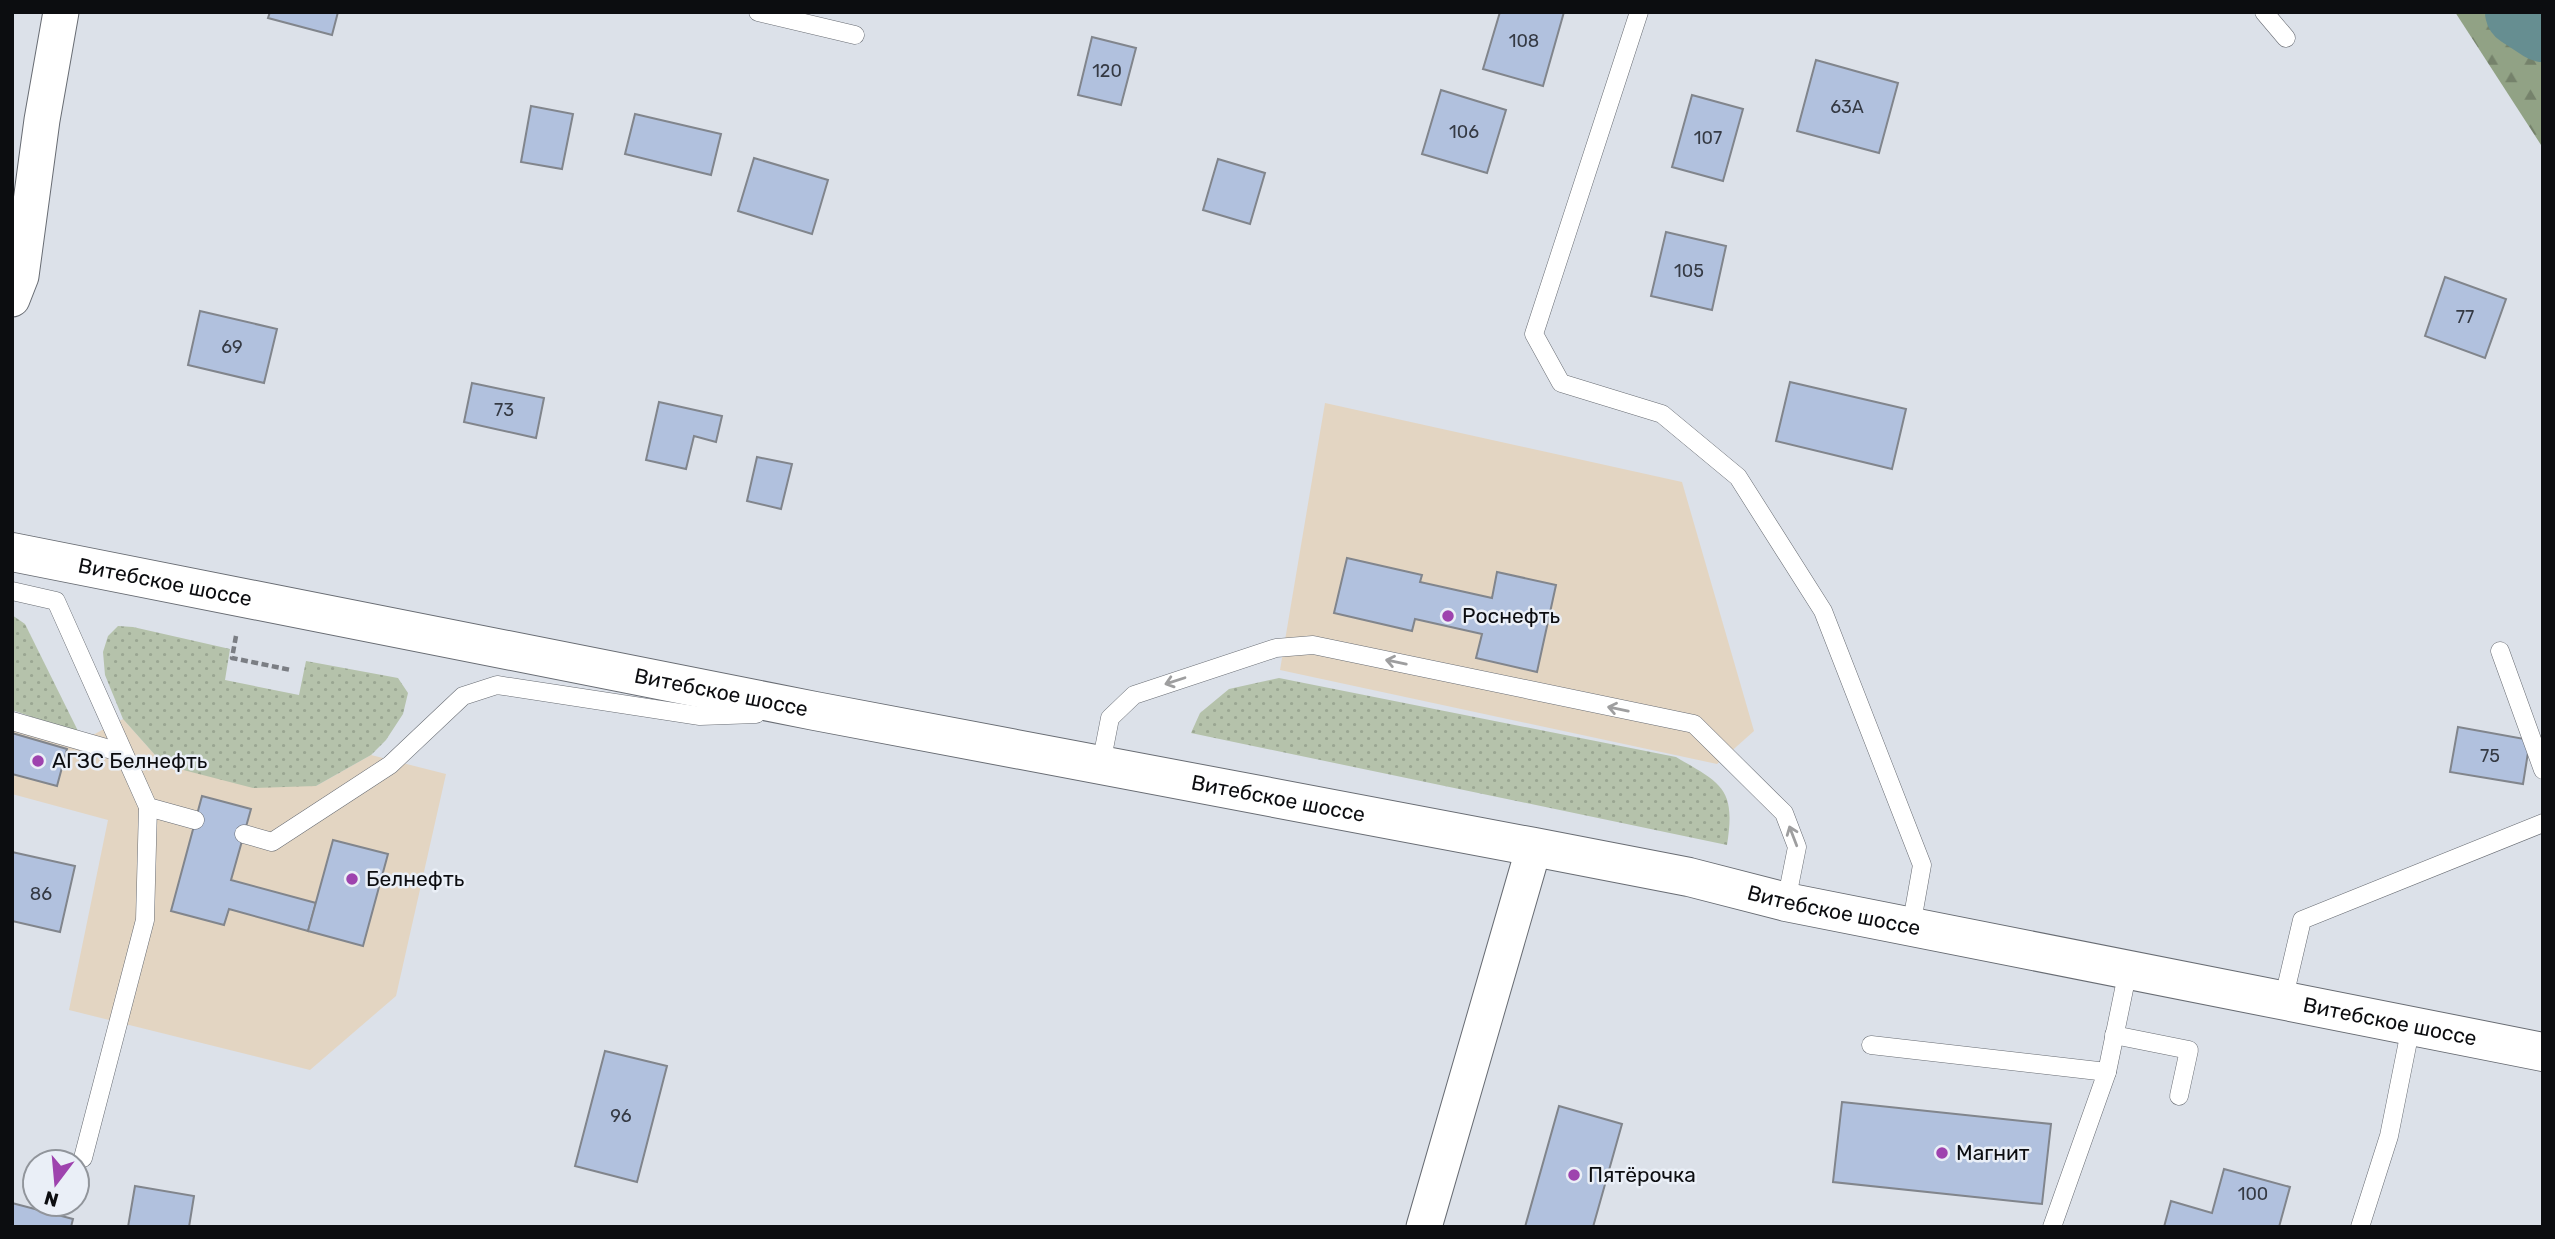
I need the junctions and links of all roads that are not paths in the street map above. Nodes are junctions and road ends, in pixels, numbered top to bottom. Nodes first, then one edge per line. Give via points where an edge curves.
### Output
1 (61, 12) edge
2 (758, 12) edge
3 (1639, 12) edge
4 (2264, 12) edge
5 (855, 35) dead end
6 (2286, 38) dead end
7 (12, 299) edge
8 (12, 552) edge
9 (12, 591) edge
10 (2500, 651) dead end
11 (815, 712) junction
12 (12, 721) edge
13 (123, 753) junction
14 (1101, 764) junction
15 (2543, 770) edge
16 (148, 807) junction
17 (195, 820) dead end
18 (2543, 823) edge
19 (244, 834) dead end
20 (1534, 846) junction
21 (1786, 902) junction
22 (1911, 926) junction
23 (2128, 970) junction
24 (2283, 1002) junction
25 (2411, 1026) junction
26 (2114, 1035) junction
27 (1871, 1045) dead end
28 (2543, 1052) edge
29 (2107, 1072) junction
30 (2179, 1096) dead end
31 (86, 1148) edge
32 (1424, 1227) edge
33 (2052, 1227) edge
34 (2360, 1227) edge

1 - 7 street via 21,276
2 - 5 lane
3 - 22 lane via 1534,334 1561,383 1662,414 1738,477 1824,611 1922,865
4 - 6 lane
8 - 11 main road, Витебское шоссе
9 - 13 lane via 56,601
10 - 15 lane
11 - 14 main road, Витебское шоссе
11 - 19 lane via 700,716 497,685 463,696 390,765 272,842
12 - 13 lane
13 - 16 lane
14 - 20 main road, Витебское шоссе
21 -> 14 lane via 1797,848 1784,813 1693,724 1313,645 1276,648 1134,695 1110,718
16 - 17 lane
16 - 31 lane via 145,920
18 - 24 lane via 2302,920
20 - 21 main road, Витебское шоссе
20 - 32 street
21 - 22 main road, Витебское шоссе
22 - 23 main road, Витебское шоссе
23 - 24 main road, Витебское шоссе
23 - 26 lane
24 - 25 main road, Витебское шоссе
25 - 28 main road, Витебское шоссе
25 - 34 lane via 2389,1136
26 - 29 lane
26 - 30 lane via 2189,1050
27 - 29 lane
29 - 33 lane

